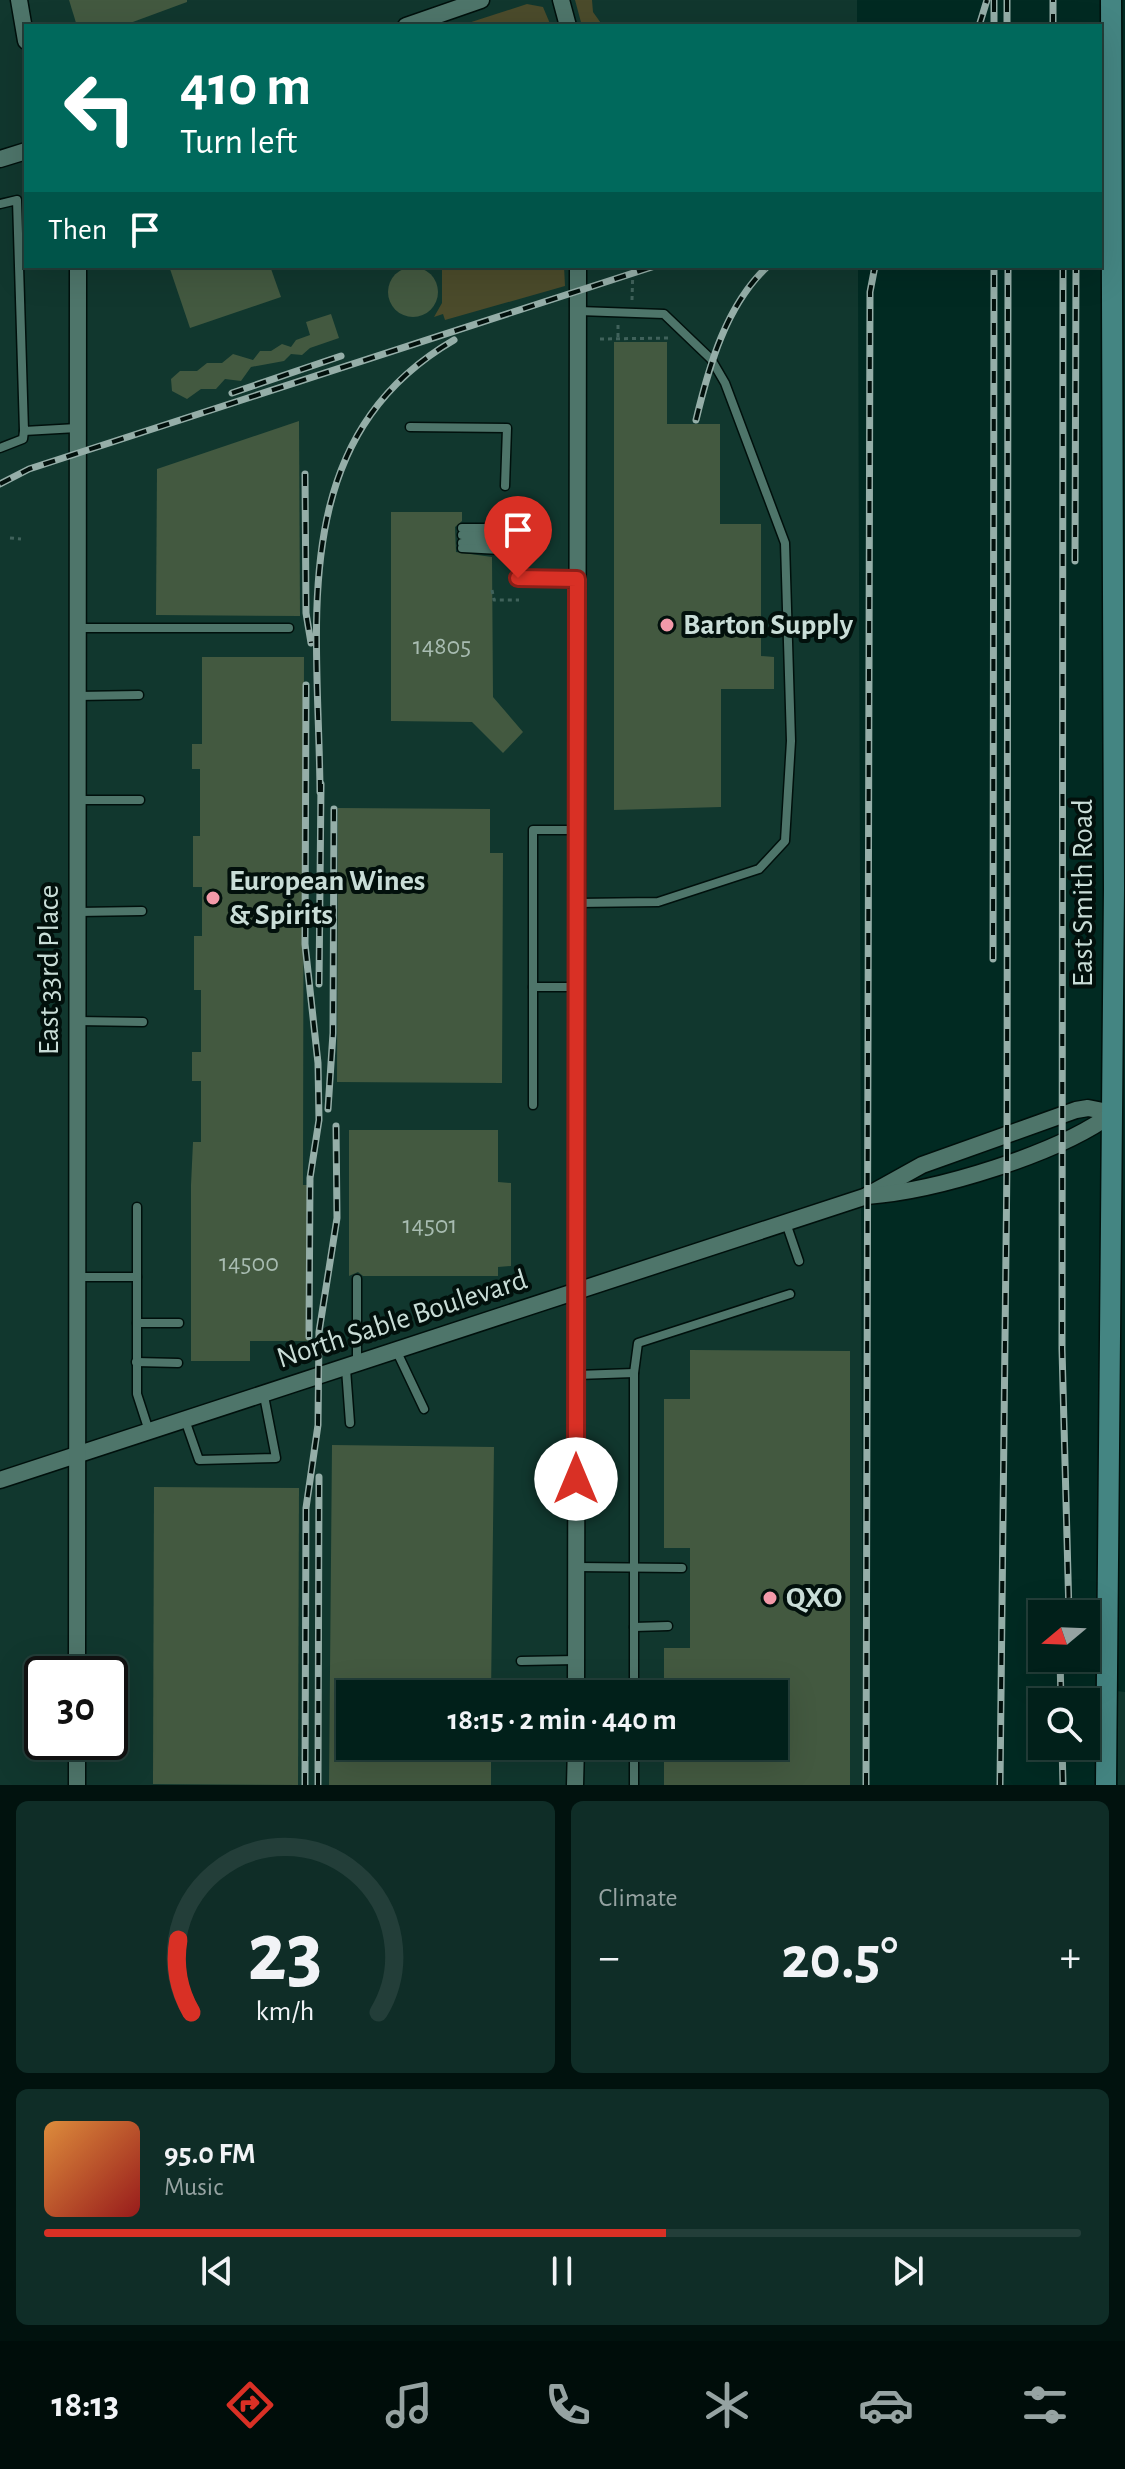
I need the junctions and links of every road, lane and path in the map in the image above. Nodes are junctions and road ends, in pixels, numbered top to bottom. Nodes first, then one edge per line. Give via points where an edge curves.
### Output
1 (19, 0) edge
2 (481, 0) edge
3 (561, 0) edge
4 (1111, 0) edge
5 (412, 24) edge
6 (567, 24) edge
7 (24, 29) edge
8 (24, 152) edge
9 (0, 159) edge
10 (0, 204) edge
11 (1118, 204) edge
12 (78, 268) edge
13 (578, 268) edge
14 (633, 268) edge
15 (632, 300) dead end
16 (578, 311) junction
17 (618, 325) dead end
18 (671, 338) dead end
19 (600, 339) dead end
20 (618, 339) junction
21 (1118, 381) edge
22 (410, 427) dead end
23 (77, 428) junction
24 (24, 431) junction
25 (0, 448) edge
26 (505, 486) dead end
27 (1118, 522) edge
28 (10, 538) dead end
29 (21, 539) dead end
30 (518, 539) joint
31 (518, 578) dead end
32 (577, 579) junction
33 (492, 590) dead end
34 (519, 600) dead end
35 (77, 628) junction
36 (289, 628) dead end
37 (139, 695) dead end
38 (77, 696) junction
39 (77, 800) junction
40 (140, 800) dead end
41 (577, 830) junction
42 (577, 903) junction
43 (142, 911) dead end
44 (77, 912) junction
45 (533, 987) junction
46 (577, 987) junction
47 (77, 1021) junction
48 (143, 1022) dead end
49 (533, 1105) dead end
50 (1119, 1111) edge
51 (867, 1196) junction
52 (137, 1207) dead end
53 (786, 1223) junction
54 (799, 1261) dead end
55 (76, 1277) junction
56 (137, 1277) junction
57 (357, 1279) dead end
58 (576, 1292) junction
59 (790, 1294) dead end
60 (137, 1323) junction
61 (179, 1323) dead end
62 (397, 1352) junction
63 (136, 1362) junction
64 (178, 1363) dead end
65 (352, 1367) junction
66 (634, 1373) junction
67 (576, 1375) junction
68 (264, 1396) junction
69 (424, 1409) dead end
70 (185, 1420) junction
71 (350, 1423) dead end
72 (149, 1431) junction
73 (1117, 1436) edge
74 (77, 1454) junction
75 (0, 1480) edge
76 (576, 1567) junction
77 (634, 1568) junction
78 (682, 1568) dead end
79 (668, 1626) dead end
80 (634, 1627) junction
81 (77, 1656) edge
82 (576, 1660) junction
83 (521, 1661) dead end
84 (576, 1680) edge
85 (634, 1680) edge
86 (77, 1760) edge
87 (576, 1760) edge
88 (634, 1760) edge
89 (77, 1785) edge
90 (575, 1785) edge
91 (634, 1785) edge
92 (1106, 1785) edge

1 - 7 street
2 - 5 street
3 - 6 street
4 - 11 street, East Smith Road
8 - 9 street
10 - 24 lane via 17,200
11 - 21 street, East Smith Road
12 - 23 street, East 33rd Place
13 - 16 street
14 - 15 path
16 - 32 street
16 - 42 lane via 664,314 711,359 725,383 785,543 791,741 785,841 759,869 658,902
17 - 20 path
18 - 20 path
19 - 20 path
21 - 27 street, East Smith Road
22 - 26 lane via 507,428
23 - 24 lane
23 - 35 street, East 33rd Place
24 - 25 lane via 23,439
27 - 50 street, East Smith Road
28 - 29 path
30 - 30 lane via 462,538
31 - 32 lane
32 - 41 street
33 - 34 path via 494,600
35 - 36 lane
35 - 38 street, East 33rd Place
37 - 38 lane
38 - 39 street, East 33rd Place
39 - 40 lane
39 - 44 street, East 33rd Place
41 - 42 street
41 - 45 lane via 533,830
42 - 46 street
43 - 44 lane
44 - 47 street, East 33rd Place
45 - 46 lane
45 - 49 lane
46 - 58 street
47 - 48 lane
47 - 55 street, East 33rd Place
50 - 51 street, North Sable Boulevard via 1077,1136 1007,1161 911,1191
50 - 51 street, North Sable Boulevard via 1076,1110 922,1165
50 - 73 street, East Smith Road
51 - 53 street, North Sable Boulevard
52 - 56 lane
53 - 54 lane
53 - 58 street, North Sable Boulevard
55 - 56 lane
55 - 74 street, East 33rd Place
56 - 60 lane
57 - 65 lane
58 - 62 street, North Sable Boulevard
58 - 67 street
59 - 66 lane via 638,1343
60 - 61 lane
60 - 63 lane
62 - 65 street, North Sable Boulevard
62 - 69 lane
63 - 64 lane
63 - 72 lane via 137,1394
65 - 68 street, North Sable Boulevard
65 - 71 lane
66 - 67 lane
66 - 77 lane
67 - 76 street
68 - 70 street, North Sable Boulevard
68 - 70 lane via 276,1458 199,1460
70 - 72 street, North Sable Boulevard
72 - 74 street, North Sable Boulevard
73 - 92 street, East Smith Road
74 - 75 street, North Sable Boulevard
74 - 81 street, East 33rd Place
76 - 77 lane
76 - 82 street
77 - 78 lane
77 - 80 lane
79 - 80 lane
80 - 85 lane
82 - 83 lane
82 - 84 street
86 - 89 street
87 - 90 street
88 - 91 lane

